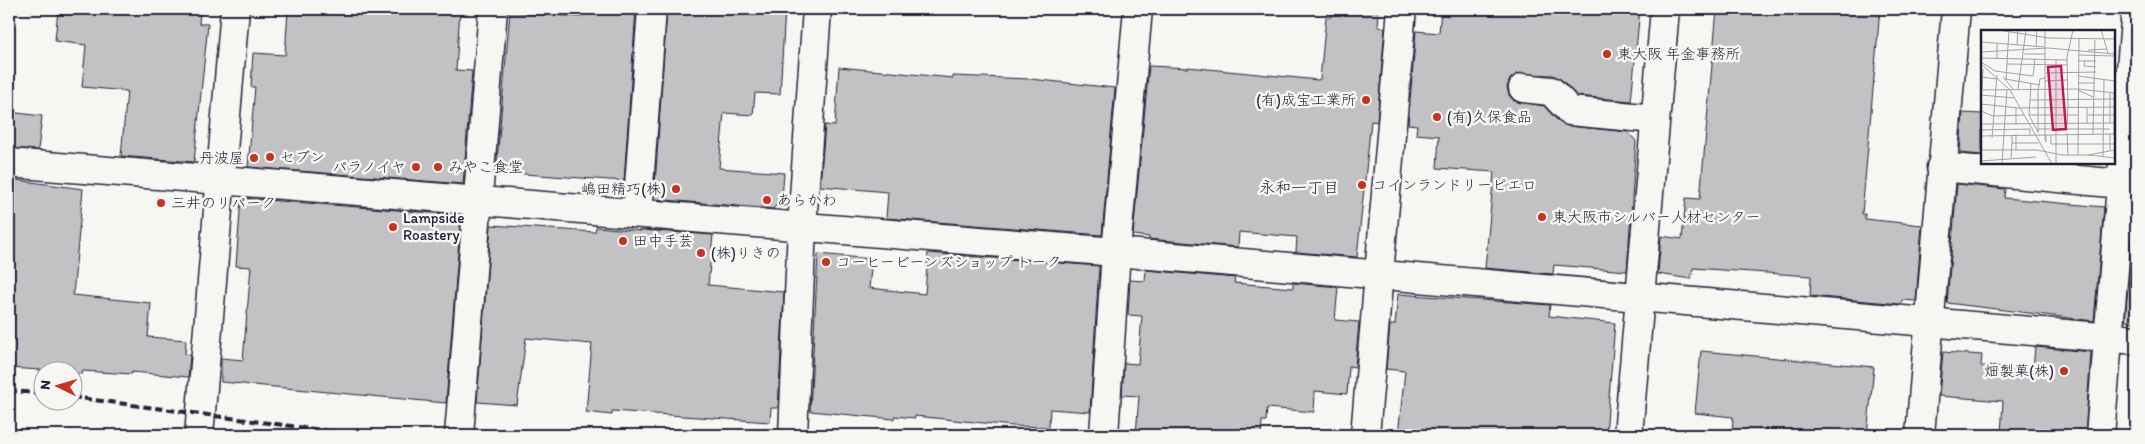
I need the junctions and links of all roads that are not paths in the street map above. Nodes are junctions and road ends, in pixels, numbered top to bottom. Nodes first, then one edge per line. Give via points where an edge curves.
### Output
1 (235, 9) edge
2 (493, 9) edge
3 (652, 9) edge
4 (817, 9) edge
5 (1138, 9) edge
6 (1402, 9) edge
7 (1665, 9) edge
8 (1956, 9) edge
9 (2136, 9) edge
10 (1523, 88) dead end
11 (1655, 119) junction
12 (9, 163) edge
13 (1941, 167) junction
14 (220, 181) junction
15 (2121, 184) junction
16 (479, 199) junction
17 (637, 213) junction
18 (802, 226) junction
19 (1116, 252) junction
20 (1379, 275) junction
21 (1639, 296) junction
22 (1929, 321) junction
23 (2107, 337) junction
24 (2136, 340) edge
25 (199, 435) edge
26 (459, 435) edge
27 (793, 435) edge
28 (1104, 435) edge
29 (1365, 435) edge
30 (1628, 435) edge
31 (1920, 435) edge
32 (2100, 435) edge

1 - 14 street
2 - 16 street
3 - 17 street
4 - 18 street
5 - 19 street
6 - 20 street
7 - 11 street
8 - 13 street
9 - 15 street
10 - 11 street via 1551,91 1570,111
11 - 21 street
12 - 14 street
13 - 15 street
13 - 22 street
14 - 16 street
14 - 25 street
15 - 23 street
16 - 17 street
16 - 26 street
17 - 18 street
18 - 19 street
18 - 27 street
19 - 20 street
19 - 28 street
20 - 21 street
20 - 29 street
21 - 22 street
21 - 30 street
22 - 23 street
22 - 31 street
23 - 24 street
23 - 32 street

